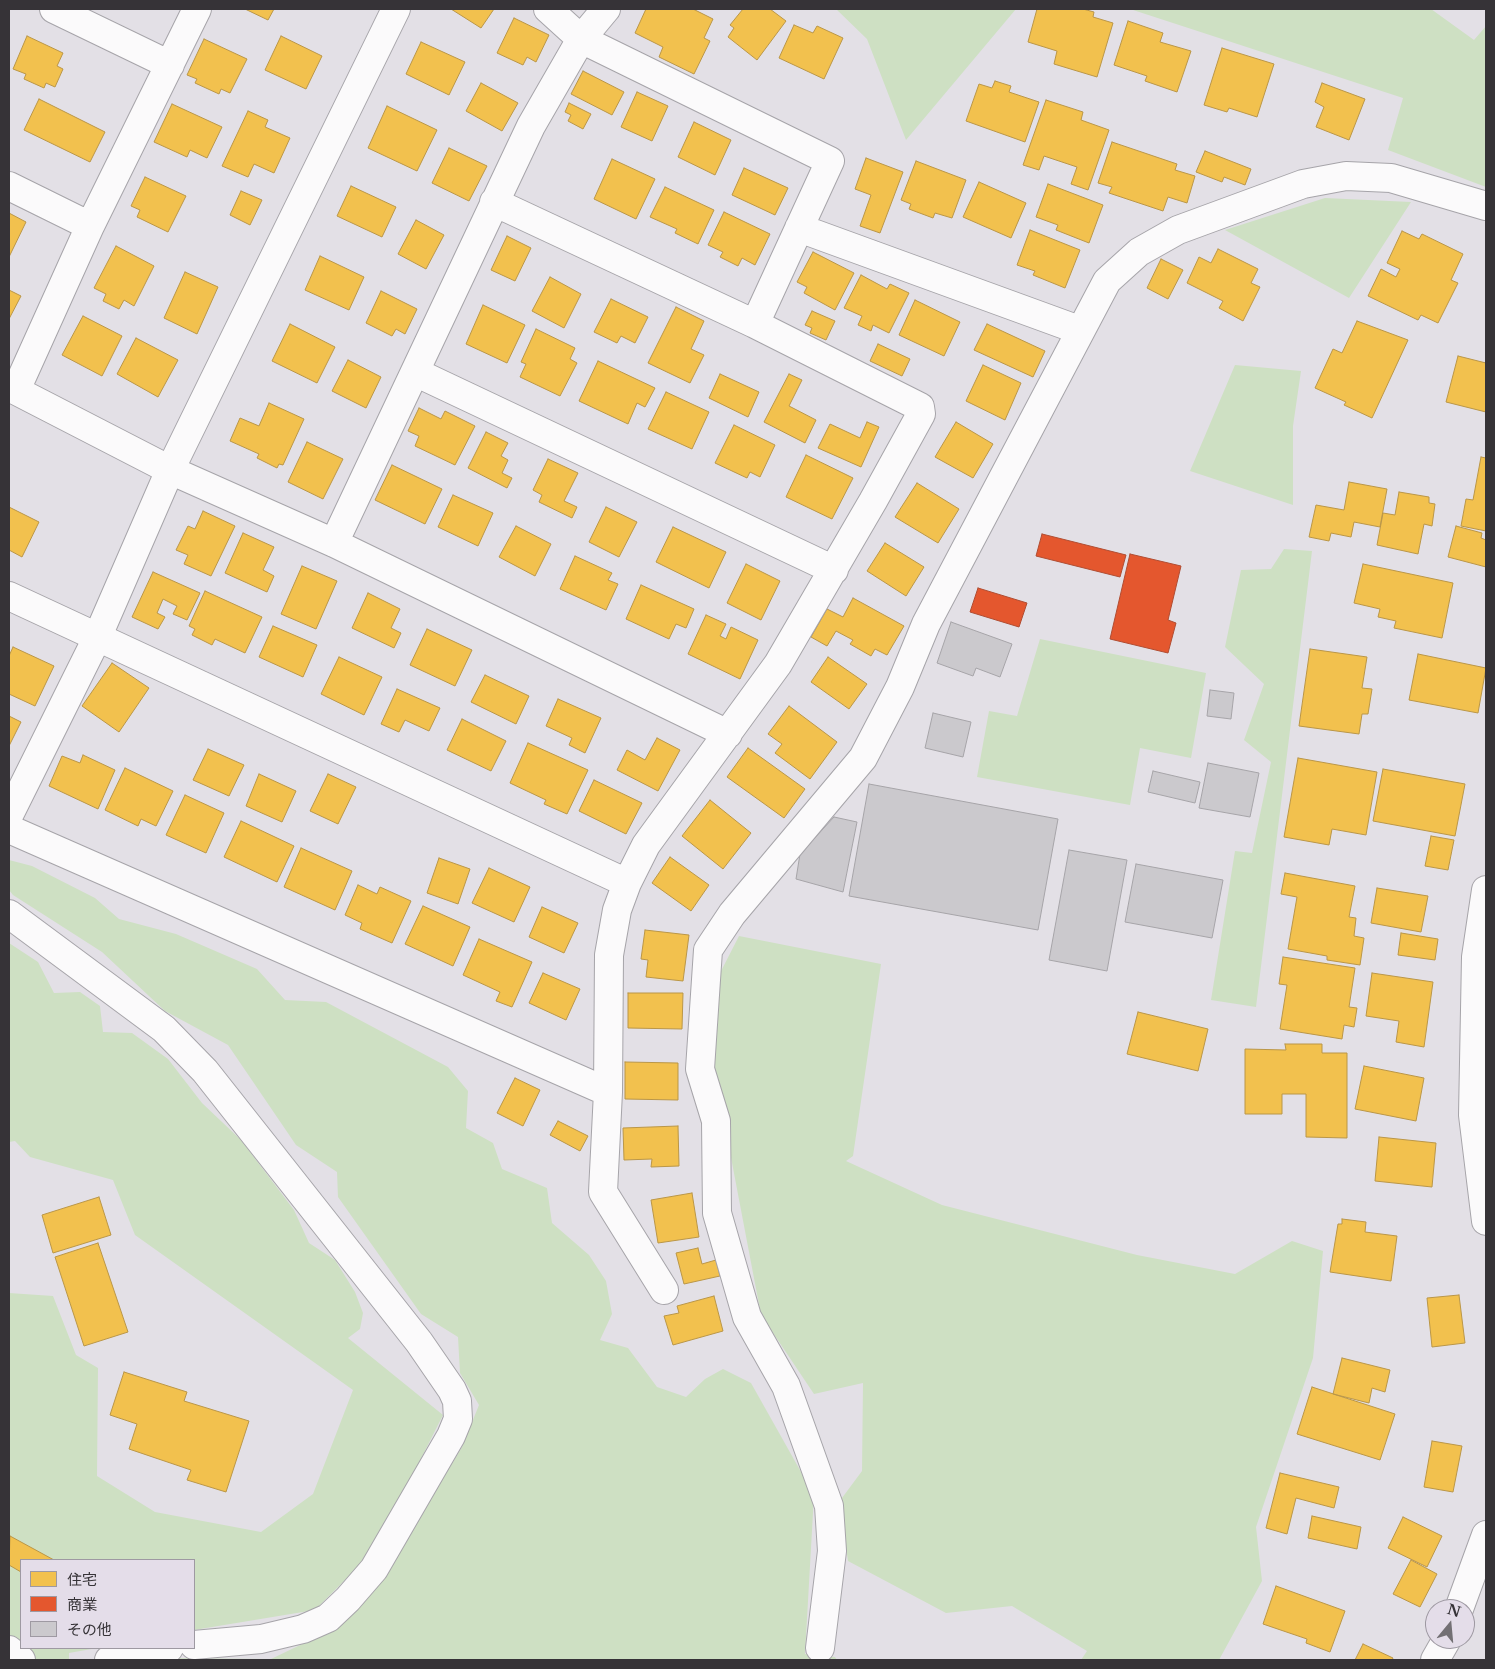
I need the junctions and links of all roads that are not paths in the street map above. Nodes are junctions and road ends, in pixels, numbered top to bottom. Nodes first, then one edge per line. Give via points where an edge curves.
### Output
1 (54, 9) edge
2 (197, 9) edge
3 (396, 9) edge
4 (548, 9) edge
5 (606, 9) edge
6 (581, 38) junction
7 (170, 65) junction
8 (9, 186) edge
9 (494, 202) junction
10 (1486, 206) edge
11 (90, 226) junction
12 (799, 228) junction
13 (755, 324) junction
14 (1080, 330) junction
15 (415, 372) junction
16 (12, 388) edge
17 (170, 470) junction
18 (334, 544) junction
19 (834, 570) junction
20 (9, 596) edge
21 (97, 638) junction
22 (728, 734) junction
23 (9, 815) edge
24 (9, 829) edge
25 (627, 883) junction
26 (1486, 890) edge
27 (9, 914) edge
28 (608, 1092) junction
29 (1486, 1221) edge
30 (664, 1290) dead end
31 (1486, 1535) edge
32 (1463, 1599) edge
33 (195, 1645) edge
34 (820, 1648) dead end
35 (162, 1649) edge
36 (1441, 1649) edge
37 (9, 1650) edge
38 (21, 1660) edge
39 (109, 1660) edge
40 (1434, 1660) edge

1 - 7 street
2 - 7 street
3 - 17 street
4 - 6 street
5 - 6 street
6 - 9 street via 531,126
6 - 12 street via 830,161
7 - 11 street
8 - 11 street
9 - 13 street
9 - 15 street
10 - 14 street via 1391,178 1346,176 1303,184 1178,230 1139,252 1107,281
11 - 16 street
12 - 13 street
12 - 14 street
13 - 19 street via 920,407 921,414
14 - 34 street via 926,624 900,687 862,758 732,914 708,950 700,1070 716,1121 717,1213 747,1317 786,1386 829,1506 832,1551
15 - 18 street
15 - 19 street
16 - 17 street
17 - 18 street
17 - 21 street
18 - 22 street
19 - 22 street via 778,664
20 - 21 street
21 - 23 street
21 - 25 street
22 - 25 street via 646,845
24 - 28 street
25 - 28 street via 617,910 609,955
26 - 29 street via 1476,957 1473,1114
27 - 33 street via 164,1029 205,1071 419,1342 457,1401 458,1419 451,1436 374,1568 348,1600 328,1618 303,1629 261,1639
28 - 30 street via 603,1192
31 - 32 street
35 - 39 street
36 - 40 street
37 - 38 street

